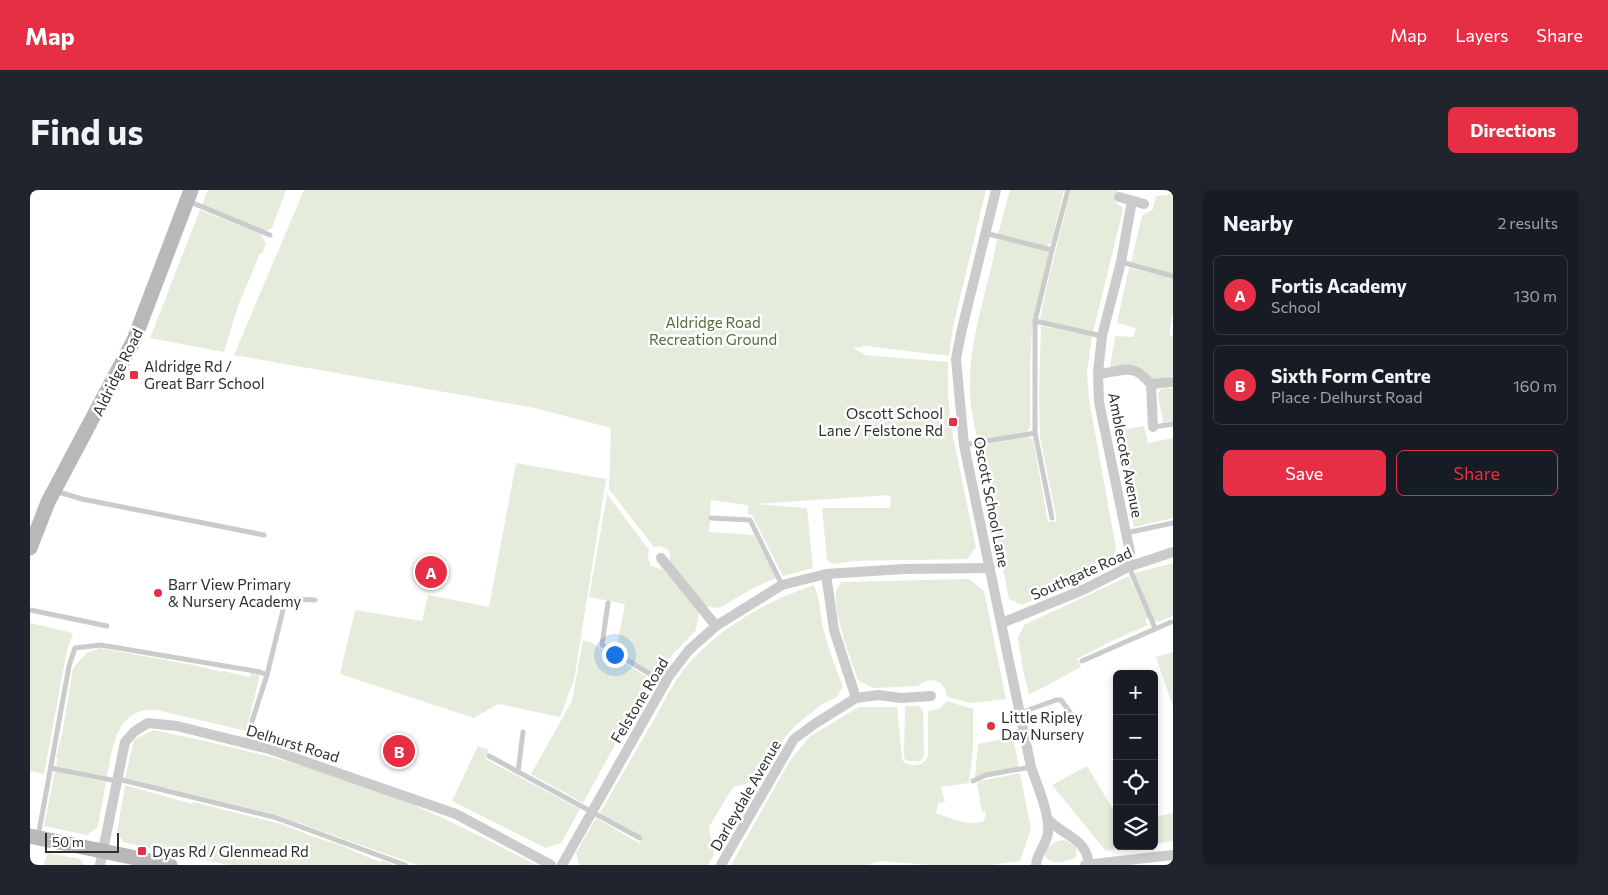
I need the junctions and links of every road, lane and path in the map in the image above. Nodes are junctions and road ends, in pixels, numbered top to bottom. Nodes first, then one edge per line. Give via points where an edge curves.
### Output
1 (996, 190) edge
2 (1068, 190) edge
3 (189, 195) edge
4 (1119, 197) dead end
5 (1132, 202) junction
6 (1144, 204) dead end
7 (985, 233) junction
8 (270, 235) dead end
9 (1052, 250) junction
10 (1120, 262) junction
11 (1173, 276) edge
12 (1036, 321) junction
13 (1102, 336) junction
14 (1098, 373) junction
15 (1173, 382) edge
16 (1151, 384) junction
17 (1173, 424) edge
18 (1153, 427) joint
19 (1035, 433) junction
20 (964, 445) junction
21 (54, 491) junction
22 (711, 518) dead end
23 (1052, 518) dead end
24 (1173, 523) edge
25 (1126, 533) junction
26 (264, 534) dead end
27 (30, 548) edge
28 (1173, 552) edge
29 (661, 558) dead end
30 (1128, 566) junction
31 (990, 568) junction
32 (826, 574) junction
33 (782, 585) junction
34 (315, 600) dead end
35 (608, 602) dead end
36 (30, 610) edge
37 (1170, 622) dead end
38 (1002, 623) junction
39 (107, 626) dead end
40 (716, 626) junction
41 (1154, 628) junction
42 (1082, 661) dead end
43 (267, 675) junction
44 (665, 683) junction
45 (931, 696) dead end
46 (856, 698) junction
47 (1020, 713) junction
48 (1075, 717) dead end
49 (523, 732) dead end
50 (246, 743) junction
51 (489, 756) dead end
52 (51, 768) junction
53 (1031, 768) junction
54 (518, 772) junction
55 (117, 780) junction
56 (973, 782) dead end
57 (592, 812) junction
58 (1047, 818) junction
59 (34, 837) edge
60 (640, 838) dead end
61 (103, 850) junction
62 (1173, 854) edge
63 (1161, 861) edge
64 (1089, 864) edge
65 (100, 865) edge
66 (170, 865) edge
67 (406, 865) edge
68 (551, 865) edge
69 (562, 865) edge
70 (721, 865) edge
71 (1036, 865) edge
72 (1085, 865) edge

1 - 7 street, Oscott School Lane
2 - 9 lane
3 - 8 lane
3 - 21 street, Aldridge Road via 134,340
4 - 5 street
5 - 6 street
5 - 10 street, Amblecote Avenue
7 - 9 lane
7 - 20 street, Oscott School Lane via 956,359
9 - 12 lane
10 - 11 lane
10 - 13 street, Amblecote Avenue
12 - 13 lane
12 - 19 lane
13 - 14 street, Amblecote Avenue
14 - 16 street via 1136,371
14 - 25 street, Amblecote Avenue via 1099,402
15 - 16 street
16 - 18 street
17 - 18 lane
19 - 20 lane
19 - 23 lane
20 - 31 street, Oscott School Lane
21 - 26 lane
21 - 27 street, Aldridge Road
22 - 33 lane via 750,520
24 - 25 lane
25 - 30 street, Amblecote Avenue via 1130,552
28 - 30 street, Southgate Road
29 - 40 street
30 - 38 street, Southgate Road via 1085,589
30 - 41 lane
31 - 32 street, Felstone Road via 904,568
31 - 38 street, Oscott School Lane
32 - 33 street, Felstone Road
32 - 46 street via 834,630
33 - 40 street, Felstone Road
34 - 43 lane via 285,602
35 - 44 lane via 602,645
36 - 39 lane
37 - 41 lane
38 - 47 street, Oscott School Lane
40 - 44 street, Felstone Road via 689,650
41 - 42 lane
43 - 50 lane
43 - 52 lane via 101,645 75,648
44 - 57 street, Felstone Road
45 - 46 street, Darleydale Avenue
46 - 70 street, Darleydale Avenue via 794,740
47 - 48 lane via 1060,700
47 - 53 street, Oscott School Lane
49 - 54 lane
50 - 55 street, Delhurst Road via 177,726 148,723 125,742
50 - 68 street, Delhurst Road via 456,814
51 - 54 lane
52 - 55 lane
52 - 59 lane
53 - 56 lane via 986,775
53 - 58 street, Oscott School Lane
54 - 57 lane
55 - 61 street, Delhurst Road
55 - 67 lane via 274,817
57 - 60 lane
57 - 69 street, Felstone Road
58 - 64 street via 1058,829 1074,837 1085,850
58 - 71 street, Oscott School Lane via 1048,833
59 - 61 street
61 - 65 street, Delhurst Road
61 - 66 street
62 - 63 street
63 - 64 street
64 - 72 street

